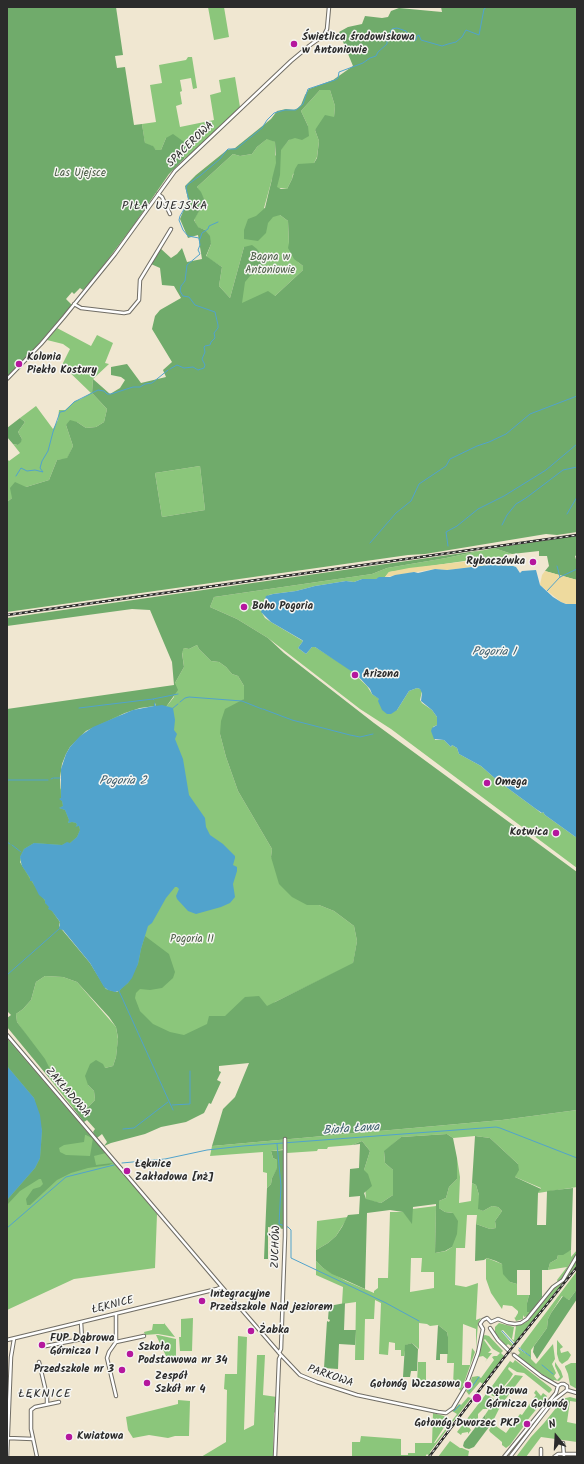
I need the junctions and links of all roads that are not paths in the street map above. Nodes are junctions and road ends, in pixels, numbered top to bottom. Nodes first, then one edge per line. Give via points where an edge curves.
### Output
1 (329, 7) edge
2 (158, 194) junction
3 (170, 214) dead end
4 (170, 229) dead end
5 (74, 304) junction
6 (7, 378) edge
7 (7, 1035) edge
8 (285, 1140) dead end
9 (115, 1161) joint
10 (577, 1256) edge
11 (222, 1287) junction
12 (116, 1314) junction
13 (81, 1322) junction
14 (491, 1322) junction
15 (490, 1328) junction
16 (483, 1329) junction
17 (144, 1336) dead end
18 (14, 1339) junction
19 (7, 1340) edge
20 (116, 1342) junction
21 (46, 1346) dead end
22 (508, 1350) tunnel mouth
23 (280, 1354) junction
24 (514, 1355) tunnel mouth
25 (39, 1362) dead end
26 (9, 1375) edge
27 (558, 1386) junction
28 (557, 1390) junction
29 (567, 1390) junction
30 (577, 1393) edge
31 (561, 1394) junction
32 (116, 1396) dead end
33 (59, 1402) dead end
34 (47, 1404) junction
35 (8, 1426) edge
36 (8, 1438) junction
37 (33, 1439) junction
38 (563, 1443) dead end
39 (541, 1449) dead end
40 (577, 1454) edge
41 (564, 1456) edge
42 (7, 1457) edge
43 (37, 1457) edge
44 (275, 1457) edge
45 (504, 1457) edge
46 (510, 1457) edge
47 (541, 1457) edge
48 (554, 1457) edge

1 - 2 street, SPACEROWA via 324,35 291,61 178,168
2 - 3 street
2 - 5 street, SPACEROWA via 115,254
4 - 5 street via 140,280 139,301 129,312 81,308
5 - 6 street, SPACEROWA via 41,344
7 - 9 street, ZAKŁADOWA
8 - 23 street, ZUCHÓW via 285,1229
9 - 11 street, PARKOWA
10 - 14 street via 563,1280 553,1287 527,1320 515,1324 498,1319
11 - 12 street, ŁĘKNICE
11 - 23 street, PARKOWA
12 - 13 street, ŁĘKNICE
12 - 20 street
13 - 18 street, ŁĘKNICE
13 - 21 street via 82,1339
14 - 15 street
14 - 16 street via 487,1318 483,1320 480,1324
15 - 16 street
15 - 22 street
16 - 23 street, PARKOWA via 478,1353 465,1388 453,1408 445,1413 361,1396 317,1382 300,1375
17 - 20 street
18 - 19 street, ŁĘKNICE
18 - 26 street
20 - 32 street via 106,1358
23 - 44 street, ZUCHÓW
24 - 27 street
25 - 34 street
26 - 35 street
27 - 28 street
27 - 29 street via 564,1384
28 - 31 street
28 - 45 street
29 - 30 street
29 - 31 street
31 - 46 street
33 - 34 street
34 - 37 street via 31,1410
35 - 36 street
36 - 37 street
36 - 42 street
37 - 43 street
38 - 41 street
39 - 47 street
40 - 41 street
41 - 48 street via 558,1454

